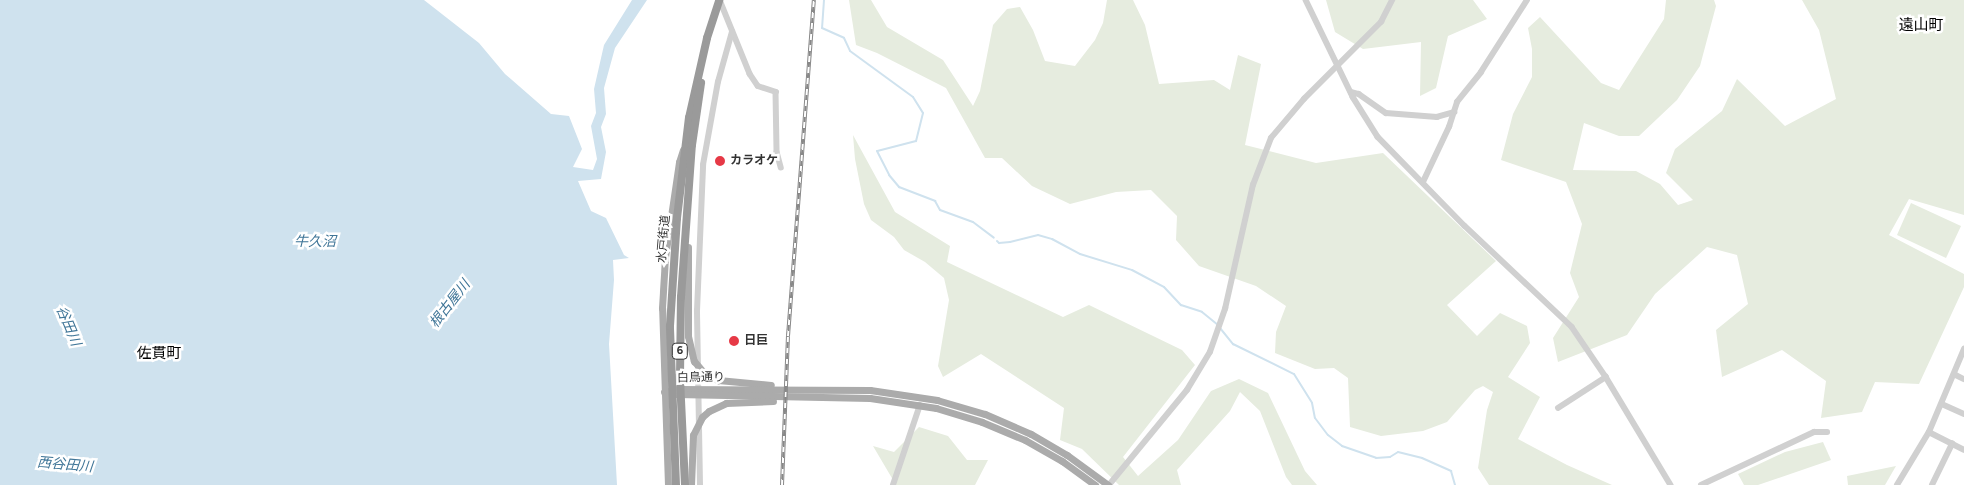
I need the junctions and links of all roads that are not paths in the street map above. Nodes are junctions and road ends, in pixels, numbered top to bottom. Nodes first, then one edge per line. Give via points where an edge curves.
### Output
1 (719, 0) edge
2 (1306, 0) edge
3 (1392, 0) edge
4 (1528, 0) edge
5 (732, 32) junction
6 (1337, 66) junction
7 (1351, 92) junction
8 (1454, 112) junction
9 (688, 146) junction
10 (704, 147) junction
11 (781, 167) dead end
12 (1423, 182) junction
13 (686, 217) junction
14 (1964, 349) edge
15 (1954, 374) junction
16 (698, 376) junction
17 (671, 377) junction
18 (680, 377) junction
19 (1606, 377) junction
20 (1964, 379) edge
21 (664, 392) junction
22 (833, 394) junction
23 (851, 394) junction
24 (1942, 404) junction
25 (920, 405) junction
26 (1558, 408) dead end
27 (1964, 414) edge
28 (1827, 432) dead end
29 (1928, 432) junction
30 (1952, 444) junction
31 (1964, 450) edge
32 (668, 485) edge
33 (676, 485) edge
34 (684, 485) edge
35 (691, 485) edge
36 (700, 485) edge
37 (893, 485) edge
38 (1094, 485) edge
39 (1108, 485) edge
40 (1672, 485) edge
41 (1701, 485) edge
42 (1897, 485) edge
43 (1932, 485) edge

1 - 5 street
1 - 9 highway, 水戸街道 / 6 via 707,38
2 - 6 street
3 - 6 street via 1381,22
4 - 8 street
5 - 10 street
5 - 11 street via 754,81 758,86 776,92 777,152
6 - 7 street
6 - 39 street via 1271,138 1253,185 1226,309 1216,339 1194,381
7 - 8 street via 1386,113 1437,118
7 - 12 street via 1378,137
8 - 12 street
9 - 10 street
9 - 13 highway, 水戸街道 / 6
9 - 17 highway, 水戸街道 / 6 via 671,288
9 - 21 main road via 679,162 665,257 662,316
10 - 16 street via 698,248
12 - 19 street via 1566,320
13 - 18 highway, 水戸街道 / 6
13 - 22 main road via 689,346 694,361 704,373 718,380
14 - 15 street
15 - 20 street
15 - 24 street
16 - 18 street
16 - 36 street
17 - 18 street
17 - 33 highway, 水戸街道 / 6
18 - 34 highway, 水戸街道 / 6
19 - 26 street
19 - 40 street
21 - 22 main road, 白鳥通り via 678,389
21 - 32 main road
22 - 23 main road, 白鳥通り
22 - 35 main road via 717,406 702,417 693,435
23 - 25 main road, 白鳥通り
23 - 39 main road, 白鳥通り via 911,395 985,414 1051,444
24 - 27 street
24 - 29 street
25 - 37 street
25 - 38 main road, 白鳥通り via 1005,431 1062,461
28 - 41 street via 1814,432
29 - 30 street
29 - 42 street
30 - 31 street
30 - 43 street

